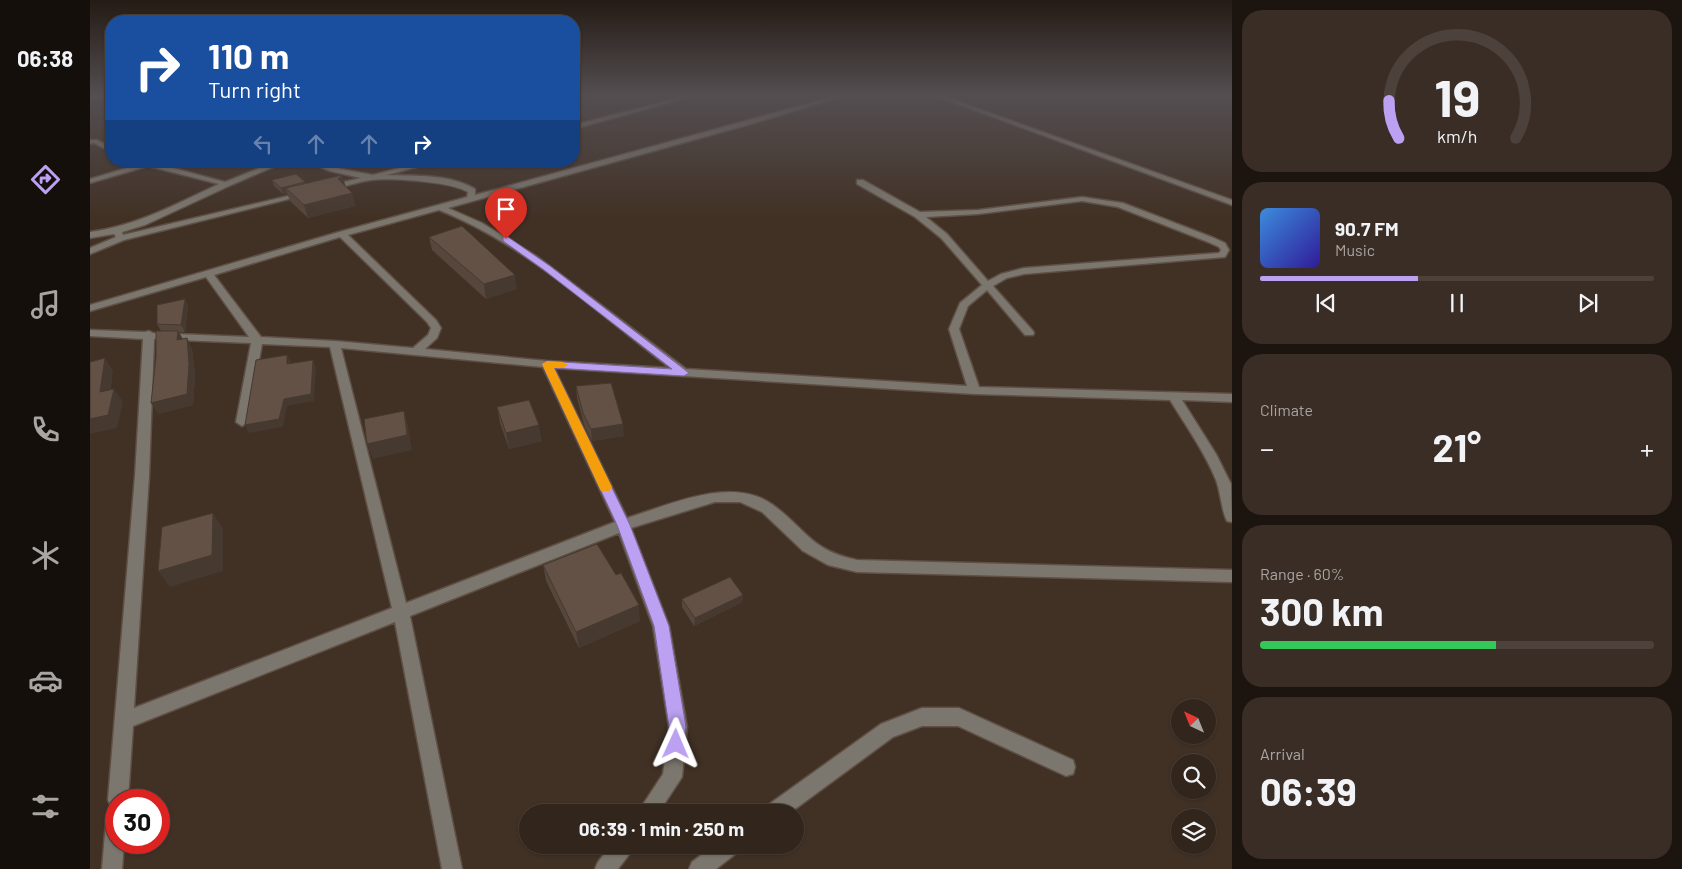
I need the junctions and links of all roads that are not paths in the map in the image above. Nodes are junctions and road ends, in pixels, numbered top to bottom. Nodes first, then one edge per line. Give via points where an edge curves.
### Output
1 (699, 137) edge
2 (1053, 137) edge
3 (92, 140) edge
4 (105, 147) edge
5 (136, 167) edge
6 (158, 167) edge
7 (269, 167) edge
8 (323, 167) edge
9 (412, 167) edge
10 (372, 177) junction
11 (90, 181) edge
12 (860, 182) dead end
13 (226, 184) junction
14 (471, 199) junction
15 (1232, 203) edge
16 (439, 207) junction
17 (918, 215) junction
18 (342, 234) junction
19 (90, 235) edge
20 (119, 235) junction
21 (90, 251) edge
22 (209, 274) junction
23 (987, 284) junction
24 (90, 308) edge
25 (90, 333) edge
26 (1028, 333) dead end
27 (149, 334) junction
28 (257, 340) junction
29 (335, 344) junction
30 (415, 352) junction
31 (547, 364) junction
32 (684, 373) junction
33 (974, 390) junction
34 (1173, 396) junction
35 (1232, 398) edge
36 (242, 422) dead end
37 (1232, 517) edge
38 (623, 525) junction
39 (1232, 576) edge
40 (401, 613) junction
41 (125, 720) junction
42 (1066, 767) dead end
43 (119, 789) edge
44 (653, 804) edge
45 (786, 804) edge
46 (113, 854) edge
47 (617, 854) edge
48 (719, 854) edge
49 (112, 869) edge
50 (452, 869) edge
51 (605, 869) edge
52 (699, 869) edge

1 - 14 street
2 - 15 street
3 - 4 street
5 - 11 street
6 - 13 street
7 - 13 street
8 - 10 street
9 - 10 street
10 - 14 street via 454,182 469,187
10 - 20 street
12 - 17 street
13 - 20 street
14 - 16 street
16 - 18 street
16 - 32 street via 506,239
17 - 23 street via 944,236
17 - 23 street via 978,212 1082,199 1103,201 1211,240 1225,250 1222,254 1024,271
18 - 22 street
18 - 30 street via 436,328 433,336
19 - 20 street
20 - 21 street
22 - 24 street
22 - 28 street
23 - 26 street
23 - 33 street via 964,305 954,329
25 - 27 street
27 - 28 street
27 - 41 street
28 - 29 street
28 - 36 street
29 - 30 street
29 - 40 street
30 - 31 street
31 - 32 street
31 - 38 street
32 - 33 street
33 - 34 street
34 - 35 street
34 - 37 street via 1219,468 1231,502
38 - 39 street via 715,497 742,497 767,508 808,547 833,562 857,566
38 - 40 street
38 - 44 street via 661,626 678,727 672,777
40 - 41 street
40 - 50 street
41 - 43 street
42 - 45 street via 959,717 922,717 886,730
46 - 49 street
47 - 51 street
48 - 52 street

